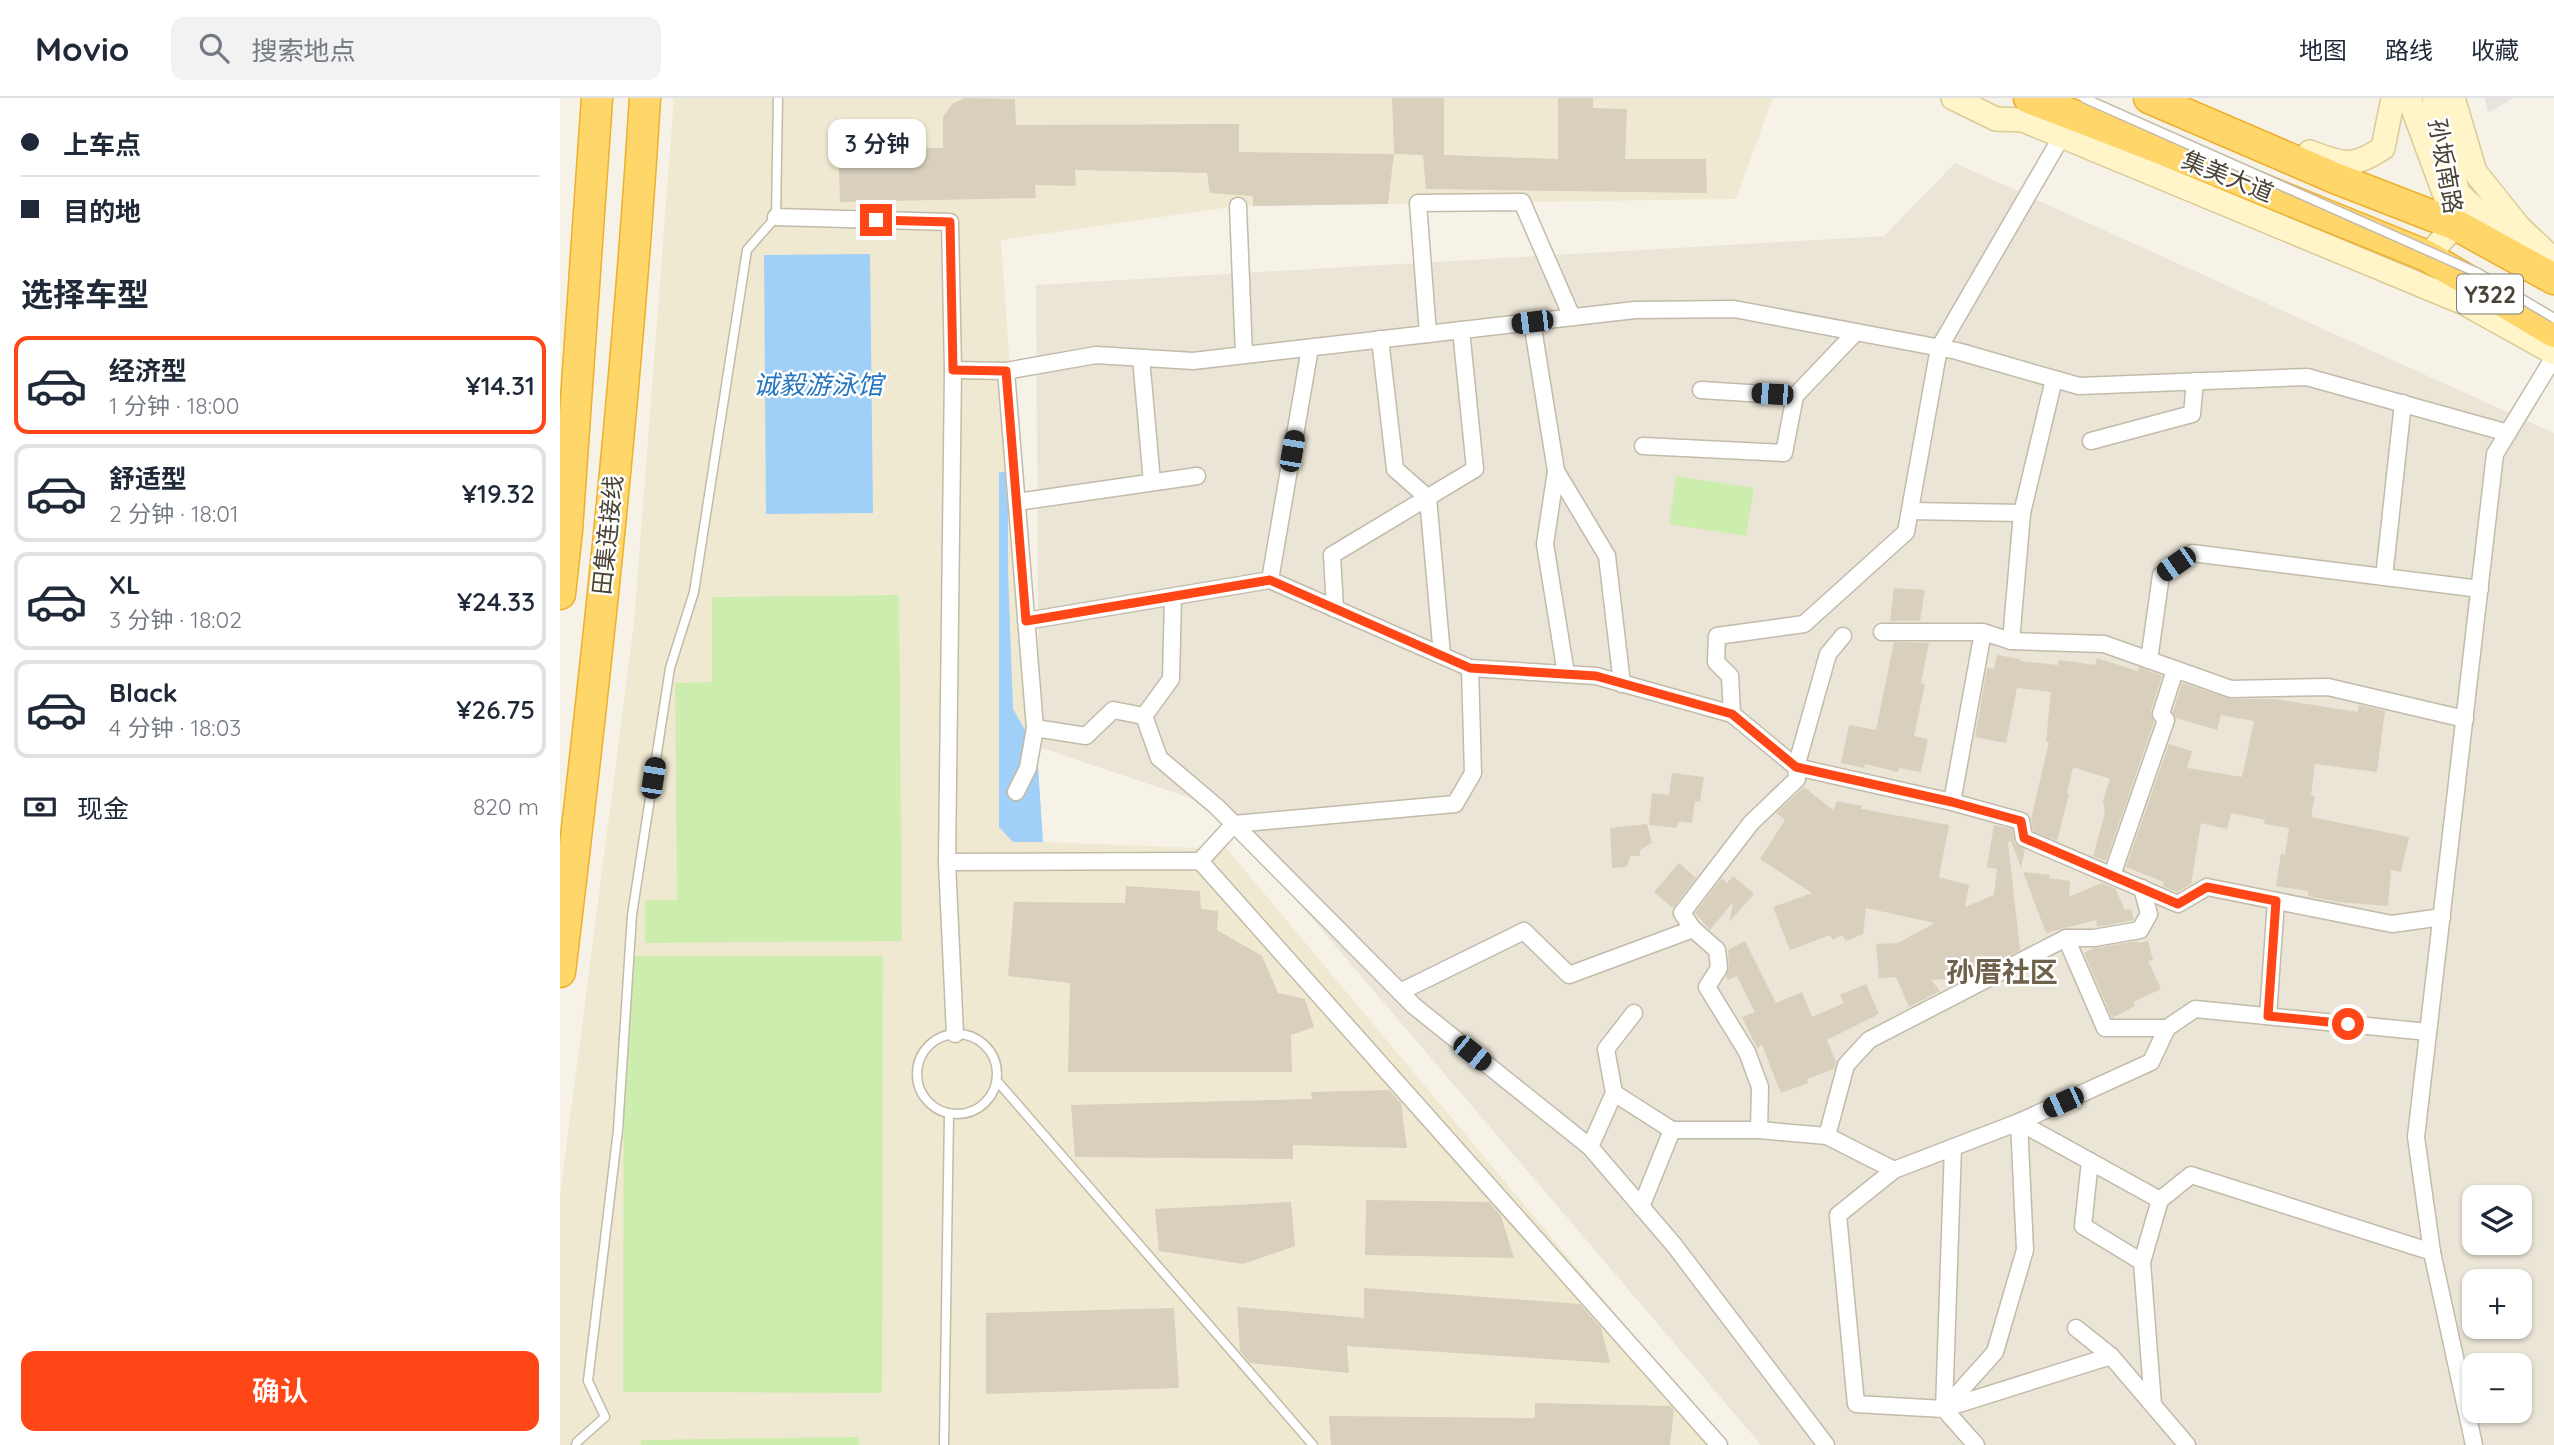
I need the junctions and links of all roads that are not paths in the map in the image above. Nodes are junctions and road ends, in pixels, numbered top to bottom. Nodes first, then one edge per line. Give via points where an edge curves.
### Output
1 (597, 98) edge
2 (645, 98) edge
3 (778, 98) edge
4 (1953, 98) edge
5 (2029, 98) edge
6 (2084, 98) edge
7 (2149, 98) edge
8 (2183, 98) edge
9 (2434, 98) edge
10 (2453, 98) edge
11 (2404, 99) edge
12 (2235, 120) junction
13 (2438, 123) junction
14 (2062, 136) junction
15 (2267, 149) junction
16 (2335, 178) junction
17 (1238, 206) dead end
18 (776, 217) junction
19 (2456, 225) junction
20 (2427, 256) junction
21 (2549, 269) edge
22 (1572, 317) junction
23 (2554, 318) edge
24 (1532, 322) junction
25 (1461, 330) junction
26 (1856, 332) junction
27 (2554, 332) edge
28 (1428, 334) junction
29 (1380, 340) junction
30 (1310, 348) junction
31 (1939, 348) junction
32 (1244, 355) junction
33 (2554, 355) edge
34 (1142, 358) junction
35 (953, 370) junction
36 (1006, 371) junction
37 (2054, 379) junction
38 (2195, 381) junction
39 (1701, 390) dead end
40 (1795, 396) junction
41 (2403, 403) junction
42 (2508, 433) junction
43 (2091, 441) dead end
44 (1643, 446) dead end
45 (1556, 471) junction
46 (1197, 476) dead end
47 (1152, 482) junction
48 (1427, 498) junction
49 (1017, 502) junction
50 (1910, 511) junction
51 (2022, 513) junction
52 (2384, 577) junction
53 (1270, 580) junction
54 (2480, 589) junction
55 (560, 594) edge
56 (1173, 597) junction
57 (1335, 608) junction
58 (1026, 621) junction
59 (1882, 632) dead end
60 (1983, 632) junction
61 (1843, 636) dead end
62 (2011, 641) junction
63 (1441, 655) junction
64 (2149, 660) junction
65 (1470, 668) junction
66 (2175, 670) junction
67 (1566, 674) junction
68 (1622, 684) junction
69 (1732, 714) junction
70 (1143, 716) junction
71 (2465, 719) junction
72 (1035, 728) junction
73 (1796, 767) junction
74 (1016, 792) dead end
75 (1952, 802) junction
76 (1234, 824) junction
77 (1200, 861) junction
78 (947, 862) junction
79 (2112, 875) junction
80 (2142, 888) junction
81 (2276, 901) junction
82 (2442, 918) junction
83 (1693, 929) junction
84 (2066, 937) junction
85 (560, 972) edge
86 (1400, 992) junction
87 (1633, 1013) dead end
88 (2268, 1016) junction
89 (2167, 1028) junction
90 (2428, 1032) junction
91 (955, 1034) junction
92 (998, 1081) junction
93 (1614, 1093) junction
94 (949, 1114) junction
95 (2019, 1122) junction
96 (1672, 1130) junction
97 (1759, 1130) junction
98 (1827, 1136) junction
99 (1590, 1147) junction
100 (1953, 1147) junction
101 (2090, 1161) junction
102 (1894, 1170) junction
103 (2161, 1200) junction
104 (1641, 1208) junction
105 (2432, 1252) junction
106 (2142, 1262) junction
107 (2076, 1328) dead end
108 (2111, 1356) junction
109 (2152, 1405) junction
110 (1944, 1409) junction
111 (576, 1445) edge
112 (944, 1445) edge
113 (1313, 1445) edge
114 (1719, 1445) edge
115 (1826, 1445) edge
116 (1976, 1445) edge
117 (2187, 1445) edge
118 (2474, 1445) edge

1 - 55 highway, 田集连接线
2 - 85 highway, 田集连接线 via 635,254
3 - 18 lane
4 - 14 main road via 1996,120 2023,120
5 - 20 highway, 集美大道
6 - 23 lane, bridge via 2478,273
7 - 15 highway, 集美大道
8 - 12 main road
9 - 13 main road, 孙坂南路
10 - 21 main road via 2475,172
11 - 12 main road via 2383,148 2363,161 2337,163
11 - 16 main road via 2391,157 2377,168
11 - 19 main road, 孙坂南路
12 - 15 main road
13 - 19 main road, 孙坂南路
13 - 21 main road via 2458,192
14 - 31 street
14 - 33 main road via 2464,303
15 - 16 highway, 集美大道
16 - 19 highway, 集美大道
17 - 32 street
18 - 35 street via 950,222
18 - 111 lane via 747,250 694,592 670,668 632,915 618,1130 588,1381 605,1417
19 - 20 main road
19 - 21 highway, Y322
20 - 27 highway, Y322
22 - 24 street
22 - 26 street via 1635,310 1734,309
22 - 28 street via 1522,202 1418,203
24 - 25 street
24 - 45 street
25 - 28 street
25 - 48 street via 1475,469
26 - 31 street
26 - 40 street
28 - 29 street
29 - 30 street
29 - 48 street via 1395,469
30 - 32 street
30 - 53 street
31 - 37 street
31 - 50 street
32 - 34 street via 1193,361
33 - 42 street
34 - 36 street via 1096,355
34 - 47 street
35 - 36 street
35 - 78 street
36 - 49 street
37 - 38 street via 2079,386
37 - 51 street
38 - 41 street via 2306,377
38 - 43 street via 2192,414
39 - 40 street
40 - 44 street via 1784,453
41 - 42 street
41 - 52 street
42 - 54 street via 2496,454
45 - 67 street via 1545,544
45 - 68 street via 1607,556
46 - 47 street
47 - 49 street
48 - 57 street via 1332,555
48 - 63 street
49 - 58 street
50 - 51 street
50 - 69 street via 1906,532 1804,624 1717,636 1716,662 1730,676
51 - 62 street
52 - 54 street
52 - 64 street via 2192,553 2161,575
53 - 56 street
53 - 57 street
54 - 71 street
56 - 58 street
56 - 70 street via 1171,678
57 - 63 street
58 - 72 street
59 - 60 street
60 - 62 street
60 - 75 street
61 - 73 street via 1828,654
62 - 64 street via 2104,644
63 - 65 street
64 - 66 street
65 - 67 street
65 - 76 street via 1473,773 1455,804
66 - 71 street via 2231,689 2329,687
66 - 79 street via 2161,715 2166,720
67 - 68 street
68 - 69 street
69 - 73 street
70 - 72 street via 1113,710 1086,736
70 - 76 street via 1159,758
71 - 82 street
72 - 74 street via 1028,768
73 - 75 street
73 - 83 street via 1797,779 1751,823 1682,913
75 - 79 street via 2021,821 2024,838
76 - 77 street
76 - 86 street
77 - 78 street
77 - 114 street
78 - 91 street
79 - 80 street
80 - 81 street via 2178,904 2207,887
80 - 84 street via 2149,914 2140,930
81 - 82 street via 2392,924
81 - 88 street
82 - 90 street
83 - 86 street via 1569,975 1524,931
83 - 97 street via 1717,950 1719,968 1707,987 1747,1052 1760,1087
84 - 89 street via 2105,1028
84 - 98 street via 1869,1040 1846,1065
86 - 99 street
87 - 93 street via 1606,1049
88 - 89 street via 2195,1009
88 - 90 street
89 - 95 street via 2151,1062
90 - 105 street via 2416,1137
91 - 92 lane via 978,1039 988,1047
91 - 94 lane via 931,1043 918,1065 917,1077 927,1101
92 - 94 lane via 975,1111
92 - 113 lane
93 - 96 street
93 - 99 street
94 - 112 lane
95 - 100 street
95 - 101 street
95 - 110 street via 2025,1250 1995,1352
96 - 97 street
96 - 104 street
97 - 98 street
98 - 102 street
99 - 104 street
100 - 102 street
100 - 110 street
101 - 103 street
101 - 106 street via 2083,1226
102 - 110 street via 1838,1215 1856,1404
103 - 105 street via 2191,1175
103 - 106 street
104 - 115 street
105 - 118 street
106 - 109 street
107 - 108 street
108 - 109 street
108 - 110 street
109 - 117 street
110 - 116 street

